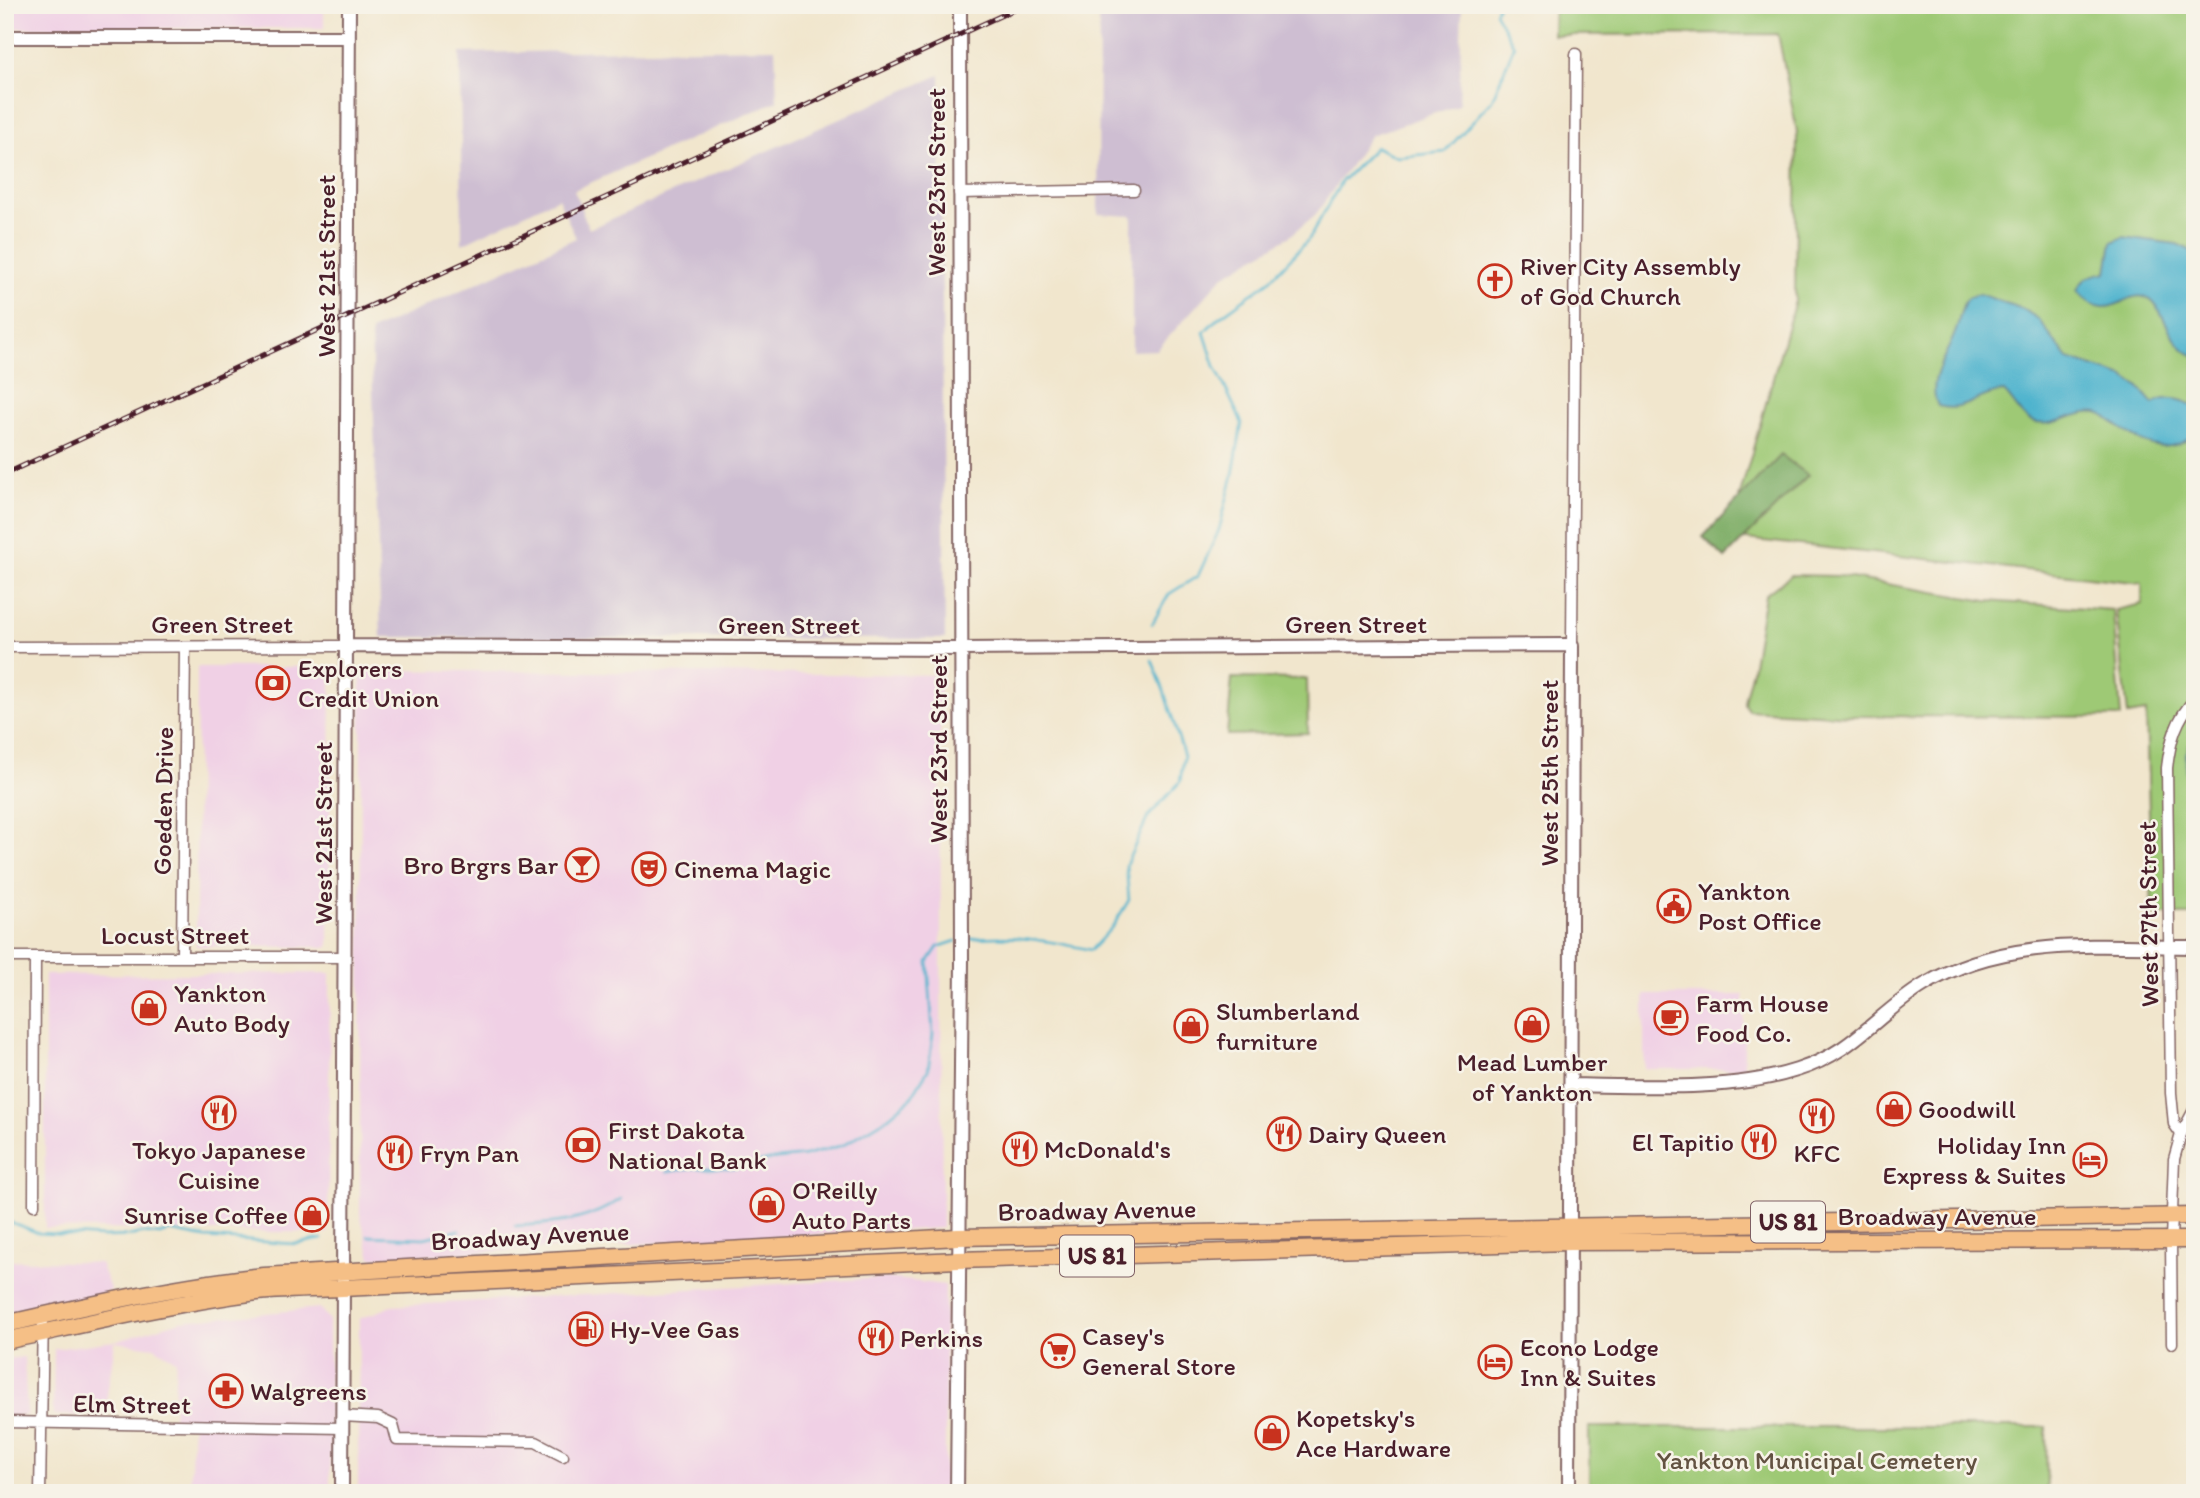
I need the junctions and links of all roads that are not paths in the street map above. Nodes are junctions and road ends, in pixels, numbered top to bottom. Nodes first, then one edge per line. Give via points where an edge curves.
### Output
1 (349, 5) edge
2 (960, 5) edge
3 (5, 37) edge
4 (349, 37) junction
5 (1576, 54) dead end
6 (1134, 190) dead end
7 (959, 193) junction
8 (1573, 645) junction
9 (345, 646) junction
10 (5, 647) edge
11 (185, 647) junction
12 (960, 649) junction
13 (2195, 699) edge
14 (2170, 947) junction
15 (2195, 947) edge
16 (182, 956) junction
17 (5, 957) edge
18 (35, 957) junction
19 (345, 957) junction
20 (1570, 1085) junction
21 (2195, 1108) edge
22 (2181, 1134) junction
23 (34, 1205) dead end
24 (2171, 1216) junction
25 (2195, 1216) edge
26 (1570, 1233) junction
27 (958, 1237) junction
28 (2171, 1240) junction
29 (2195, 1240) edge
30 (958, 1260) junction
31 (342, 1271) junction
32 (342, 1288) junction
33 (43, 1316) junction
34 (5, 1324) edge
35 (42, 1333) junction
36 (5, 1340) edge
37 (2172, 1343) dead end
38 (5, 1422) edge
39 (342, 1422) junction
40 (39, 1424) junction
41 (563, 1456) dead end
42 (40, 1493) edge
43 (342, 1493) edge
44 (957, 1493) edge
45 (1569, 1493) edge

1 - 4 street, West 21st Street
2 - 7 street, West 23rd Street
3 - 4 street
4 - 9 street, West 21st Street
5 - 8 street, West 25th Street
6 - 7 street
7 - 12 street, West 23rd Street
8 - 12 street, Green Street
8 - 20 street, West 25th Street
9 - 11 street, Green Street
9 - 12 street, Green Street
9 - 19 street, West 21st Street
10 - 11 street, Green Street
11 - 16 street, Goeden Drive
12 - 27 street, West 23rd Street
13 - 14 street, West 27th Street via 2173,733 2167,768
14 - 15 street
14 - 20 street via 2040,948 1983,959 1916,990 1834,1054 1781,1075 1707,1084
14 - 22 street, West 27th Street via 2172,1110
16 - 18 street, Locust Street
16 - 19 street, Locust Street
17 - 18 street, Locust Street
18 - 23 street
19 - 31 street, West 21st Street
20 - 26 street, West 25th Street
21 - 22 street, West 27th Street
22 - 24 street, West 27th Street via 2174,1159
24 - 25 highway, Broadway Avenue / US 81
24 - 26 highway, Broadway Avenue / US 81
24 - 28 street, West 27th Street
26 - 27 highway, Broadway Avenue / US 81
26 - 28 highway, Broadway Avenue / US 81
26 - 30 highway, Broadway Avenue / US 81
26 - 45 street, West 25th Street
27 - 30 street, West 23rd Street
27 - 31 highway, Broadway Avenue / US 81
28 - 29 highway, Broadway Avenue / US 81
28 - 37 street, West 27th Street
30 - 32 highway, Broadway Avenue / US 81
30 - 44 street, West 23rd Street
31 - 32 street, West 21st Street
31 - 33 highway, Broadway Avenue / US 81 via 216,1280
32 - 35 highway, Broadway Avenue / US 81 via 219,1298
32 - 39 street, West 21st Street
33 - 34 highway, Broadway Avenue / US 81
33 - 35 street
35 - 36 highway, Broadway Avenue / US 81
35 - 40 street
38 - 40 street, Elm Street
39 - 40 street, Elm Street
39 - 41 street, Elm Street via 382,1425 395,1432 397,1440 537,1442
39 - 43 street, West 21st Street
40 - 42 street

